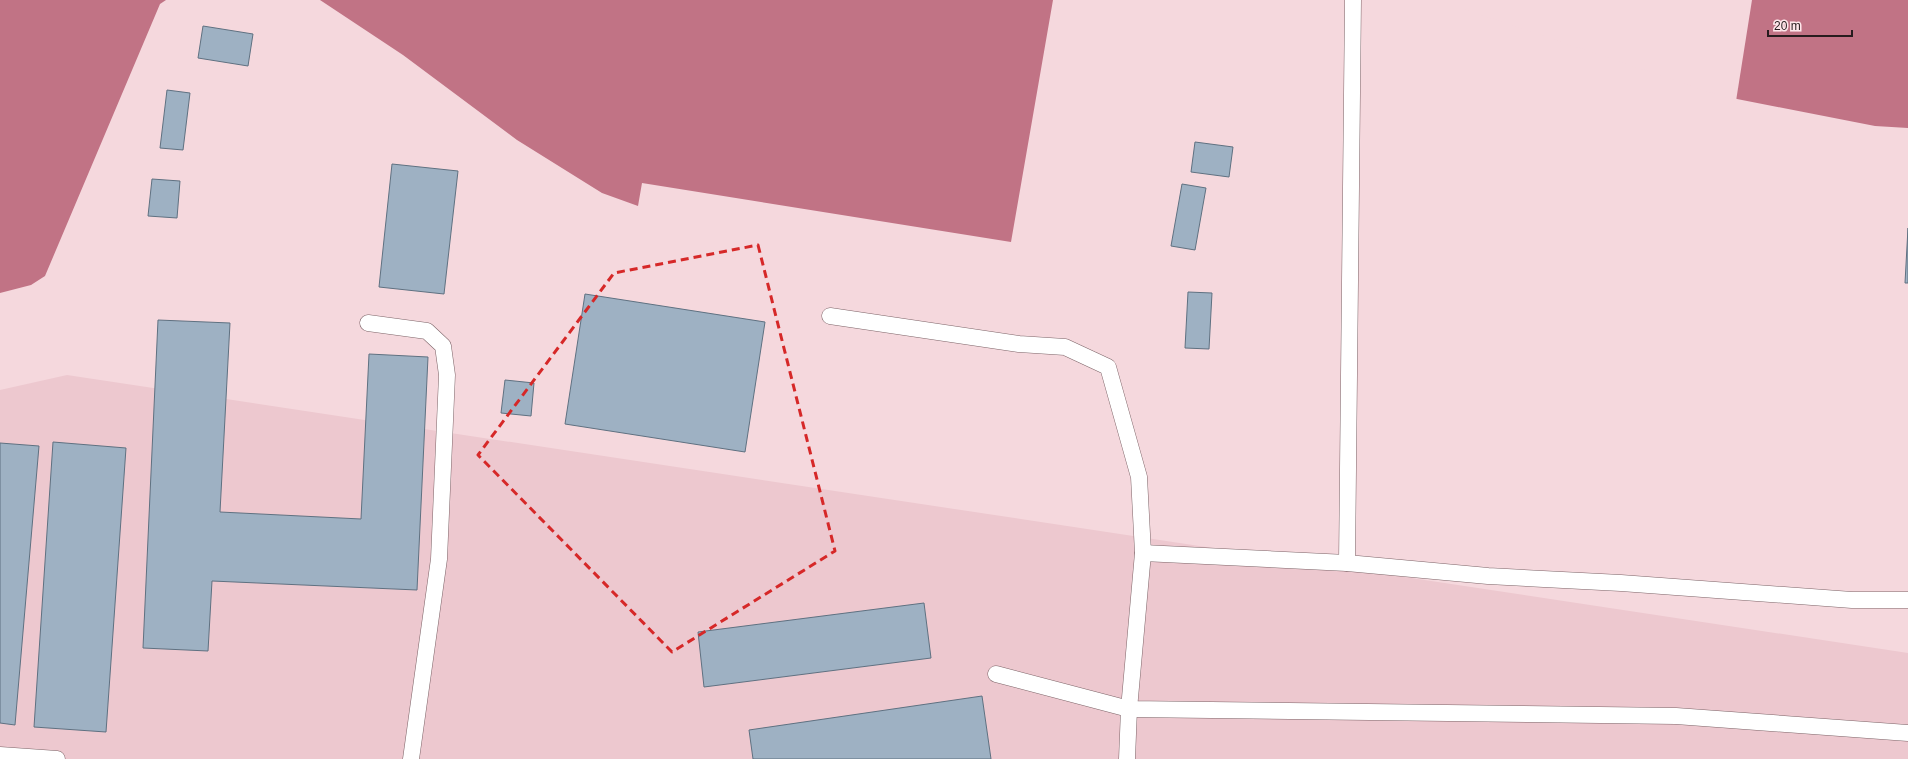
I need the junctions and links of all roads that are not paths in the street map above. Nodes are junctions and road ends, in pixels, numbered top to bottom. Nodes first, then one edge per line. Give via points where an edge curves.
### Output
1 (1353, 0) edge
2 (830, 316) dead end
3 (368, 323) dead end
4 (1143, 553) junction
5 (1347, 563) junction
6 (1908, 600) edge
7 (996, 674) dead end
8 (1129, 709) junction
9 (1908, 732) edge
10 (0, 755) edge
11 (57, 759) edge
12 (411, 759) edge
13 (1127, 759) edge

1 - 5 lane
2 - 4 lane via 1019,344 1065,347 1108,367 1139,477
3 - 12 lane via 427,331 443,346 448,375 439,559
4 - 5 lane
4 - 8 lane
5 - 6 lane via 1488,576 1852,600
7 - 8 lane
8 - 9 lane via 1676,716
8 - 13 lane
10 - 11 lane

